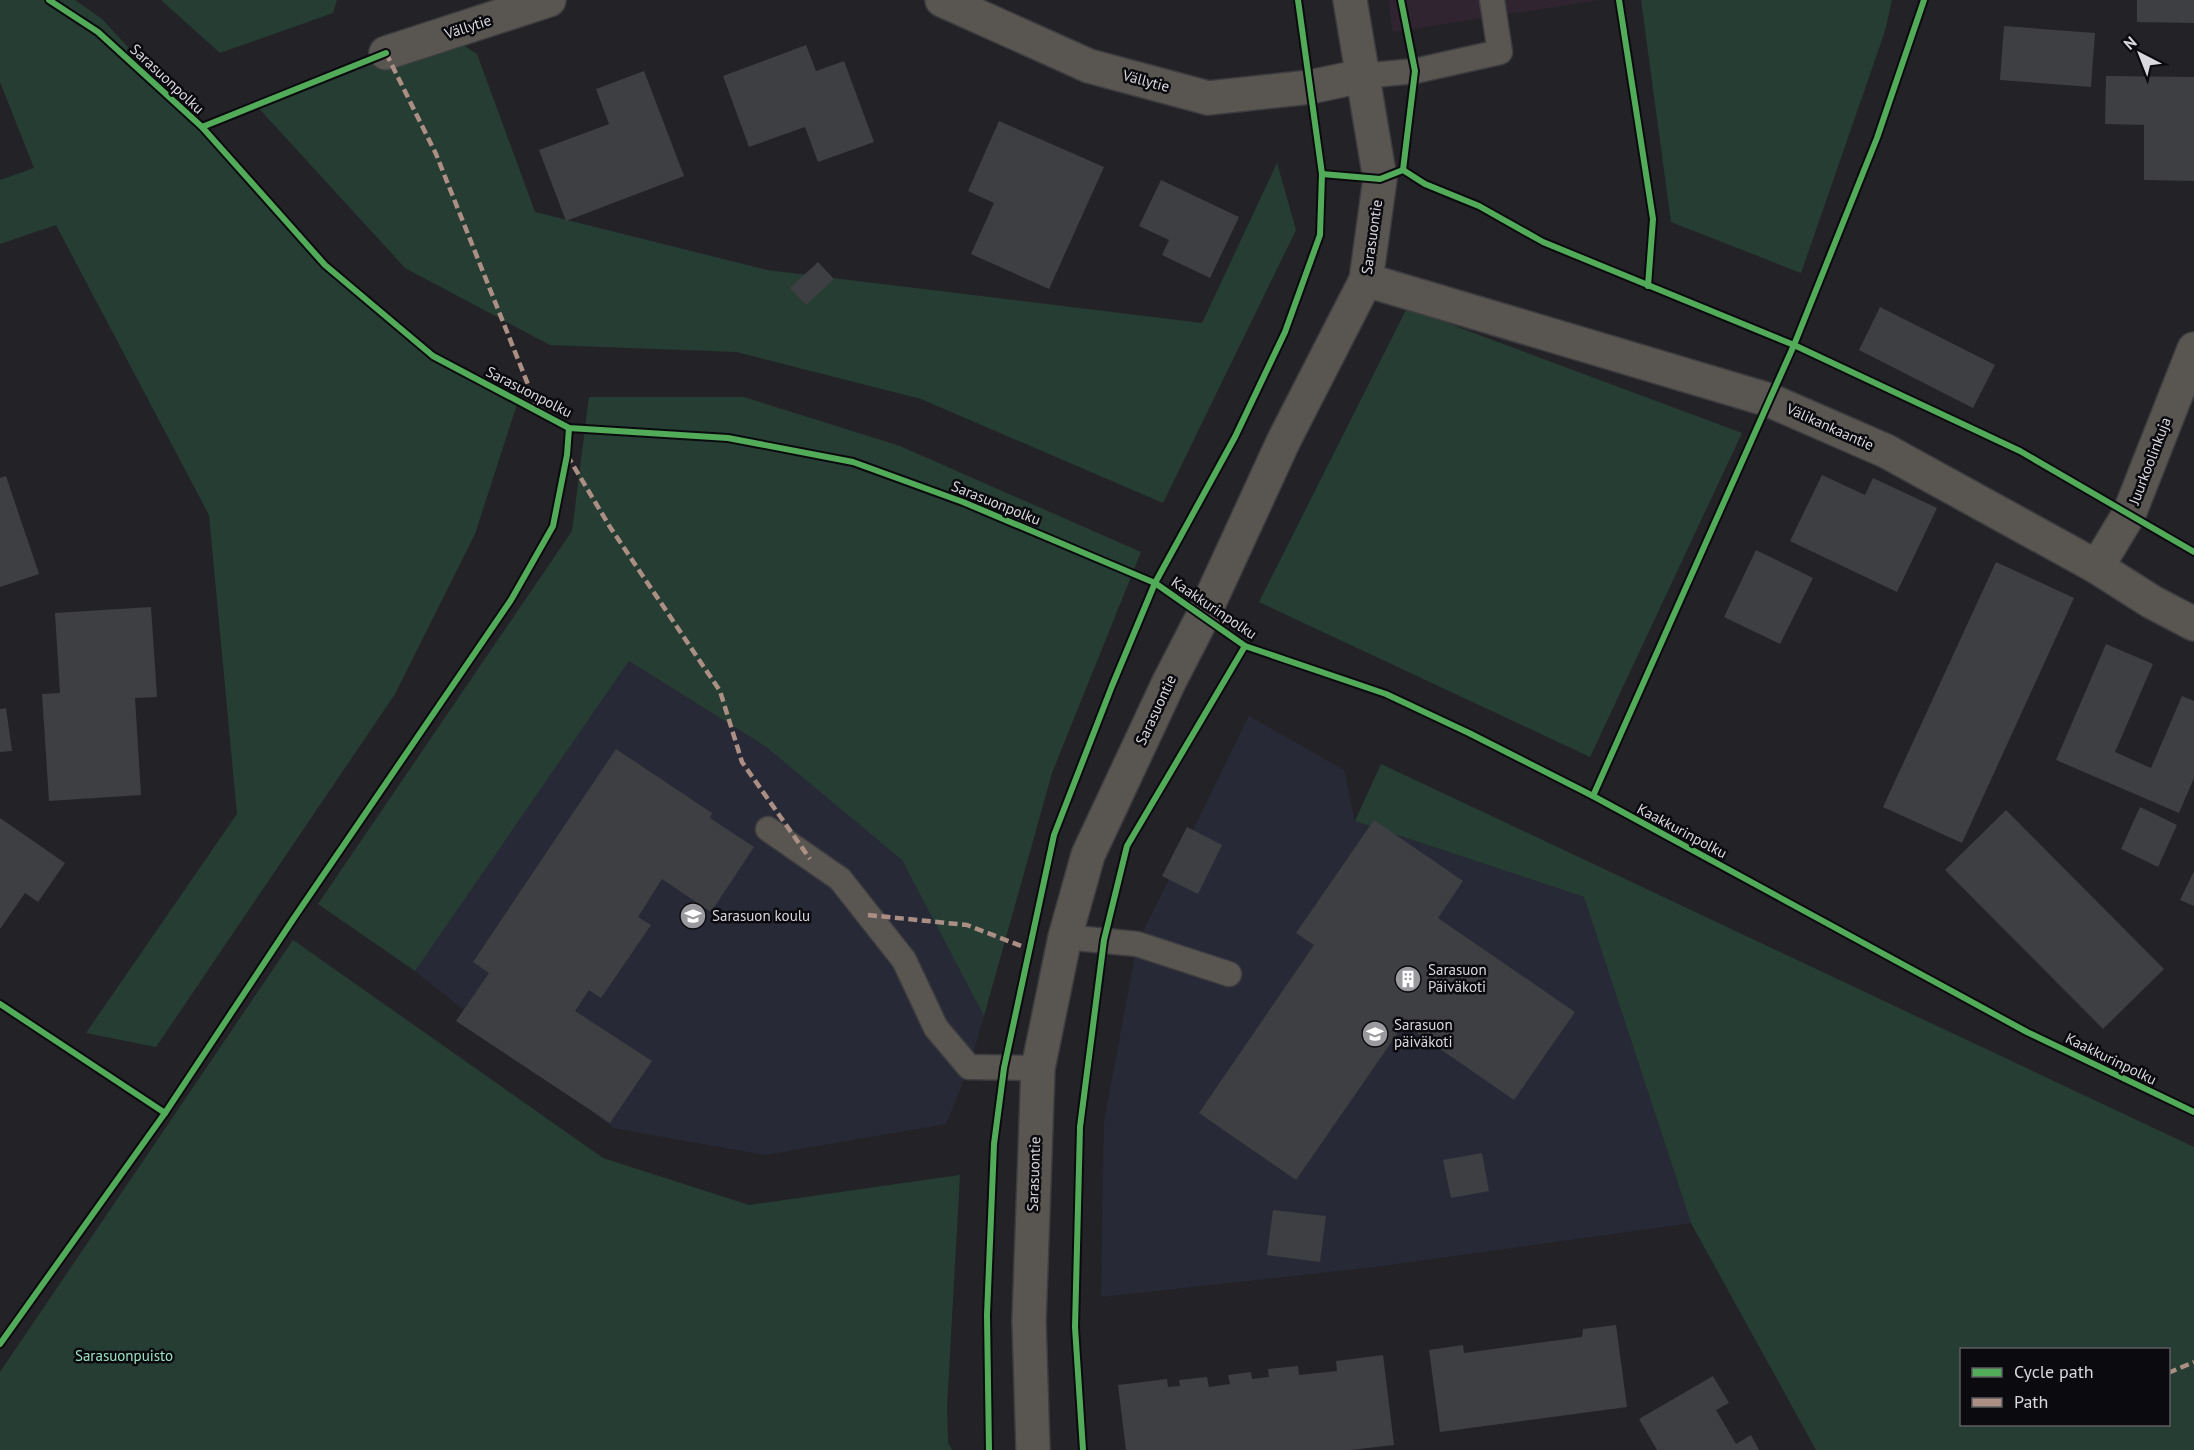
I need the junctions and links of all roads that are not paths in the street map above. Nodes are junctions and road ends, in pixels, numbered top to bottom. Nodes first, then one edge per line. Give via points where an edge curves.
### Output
1 (549, 0) edge
2 (942, 0) edge
3 (1350, 0) edge
4 (1492, 0) edge
5 (386, 53) dead end
6 (1362, 76) junction
7 (1366, 280) junction
8 (2194, 350) edge
9 (2097, 567) junction
10 (2194, 624) edge
11 (768, 829) dead end
12 (1065, 937) junction
13 (1229, 974) dead end
14 (1038, 1068) junction
15 (1033, 1450) edge

1 - 5 street, Vällytie
2 - 6 street, Vällytie via 1089,66 1208,98 1310,87
3 - 6 street, Sarasuontie
4 - 6 lane via 1500,52 1415,71
6 - 7 street, Sarasuontie via 1380,179
7 - 9 street, Välikankaantie via 1768,400 1886,452
7 - 12 street, Sarasuontie via 1284,440 1088,855
8 - 9 street, Juurkoolinkuja via 2130,514
9 - 10 street, Välikankaantie
11 - 14 lane via 840,879 904,960 936,1028 969,1067
12 - 13 lane via 1137,944
12 - 14 street, Sarasuontie
14 - 15 street, Sarasuontie via 1029,1321

